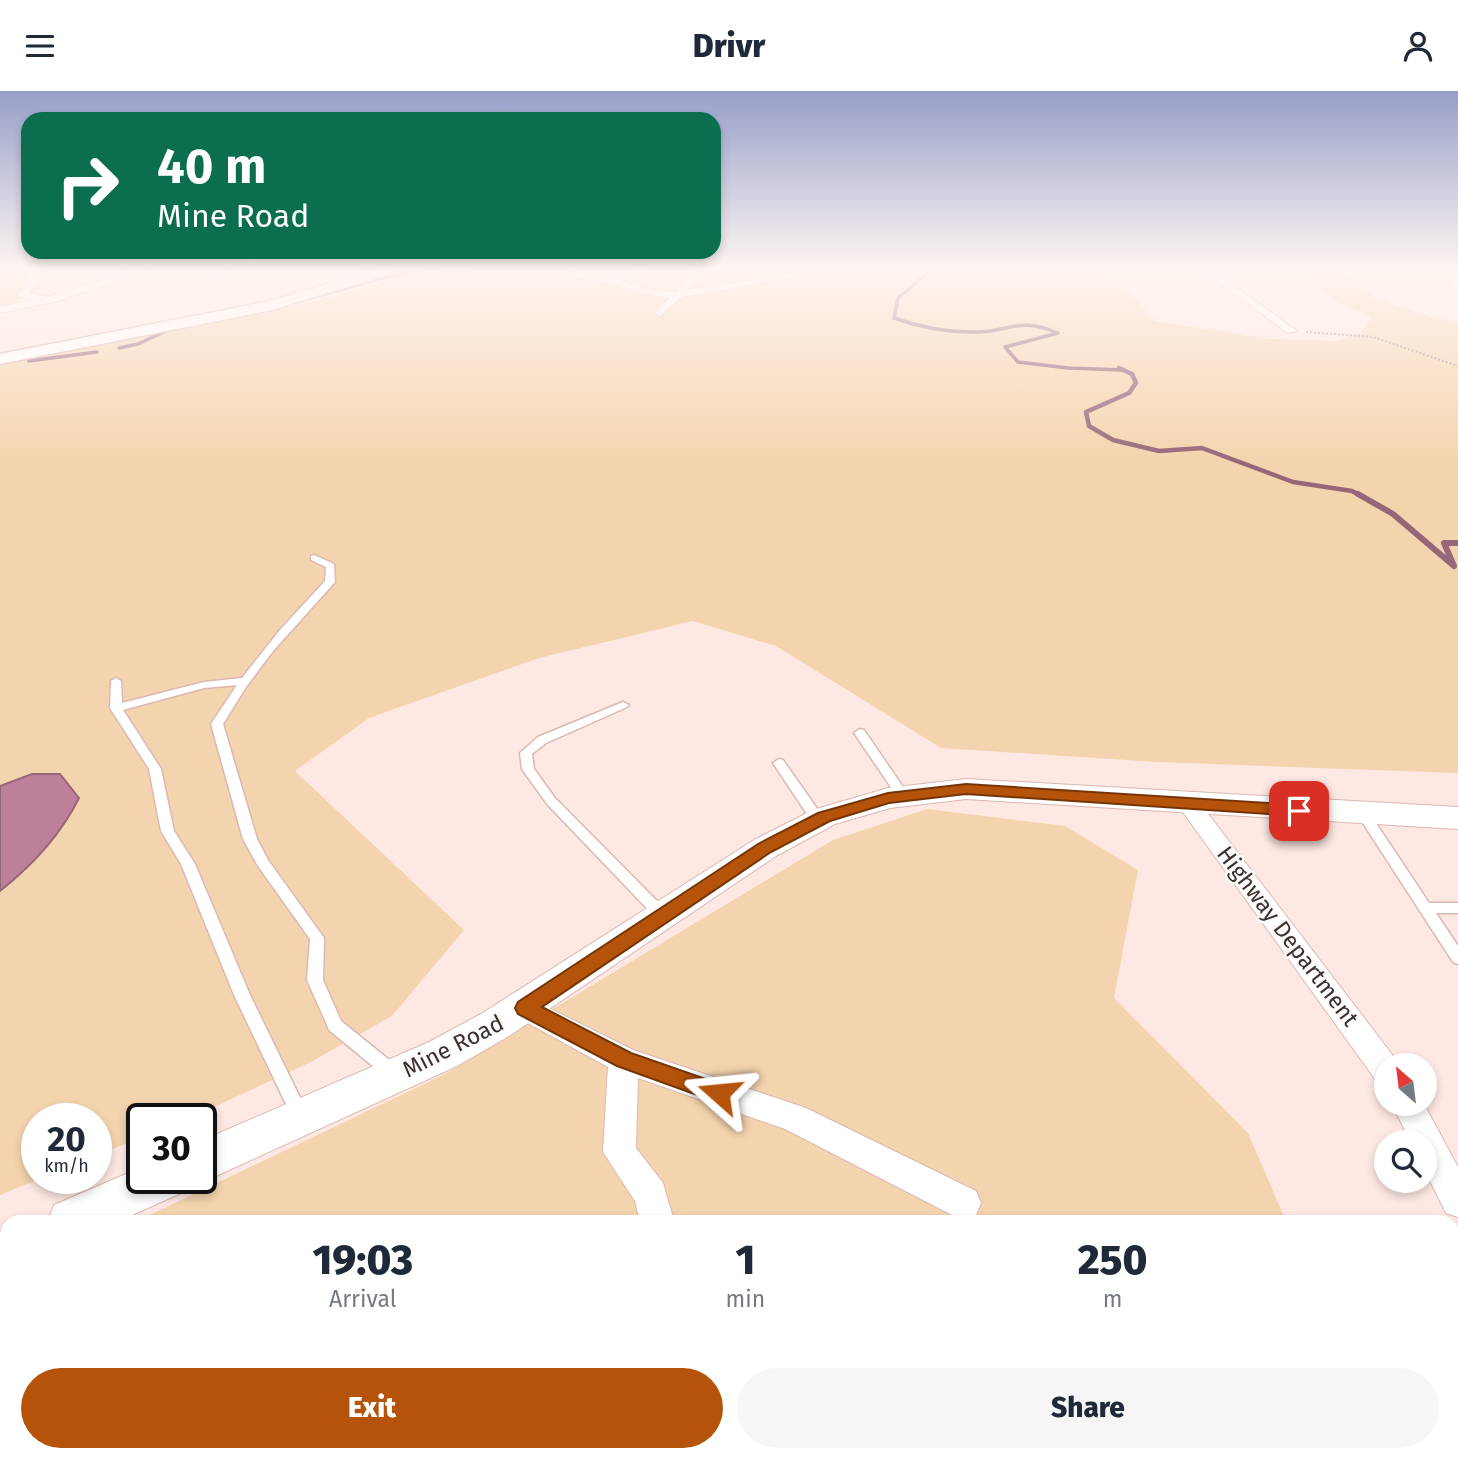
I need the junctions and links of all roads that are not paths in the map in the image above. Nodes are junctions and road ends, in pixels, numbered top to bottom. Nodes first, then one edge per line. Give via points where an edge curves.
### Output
1 (126, 334) edge
2 (0, 359) edge
3 (314, 558) dead end
4 (116, 681) dead end
5 (243, 681) junction
6 (622, 705) dead end
7 (116, 708) junction
8 (860, 733) dead end
9 (779, 763) dead end
10 (903, 796) junction
11 (1188, 803) junction
12 (1363, 814) junction
13 (1458, 818) edge
14 (818, 820) junction
15 (1425, 908) junction
16 (1458, 908) edge
17 (663, 916) junction
18 (1458, 958) edge
19 (525, 1008) junction
20 (1374, 1054) edge
21 (624, 1060) junction
22 (395, 1075) junction
23 (1415, 1117) edge
24 (300, 1118) junction
25 (217, 1155) edge
26 (130, 1194) edge
27 (1458, 1201) edge
28 (964, 1203) dead end
29 (83, 1215) edge
30 (656, 1215) edge

1 - 2 main road
3 - 5 lane via 331,566 330,582
4 - 7 lane
5 - 7 lane via 204,685
5 - 22 lane via 217,724 250,839 317,938 315,980 335,1025
6 - 17 lane via 542,740 526,754 528,769 583,836
7 - 24 lane via 155,769 168,831 188,864
8 - 10 lane
9 - 14 lane
10 - 11 street, Mine Road via 966,789
10 - 14 street, Mine Road
11 - 12 street, Mine Road
11 - 20 street, Highway Department
12 - 13 street, Mine Road
12 - 15 lane
14 - 17 street, Mine Road via 765,848
15 - 16 lane
15 - 18 lane
17 - 19 street, Mine Road
19 - 21 street
19 - 22 street, Mine Road
21 - 28 street via 795,1118
21 - 30 street via 620,1152 651,1194
22 - 24 street, Mine Road
23 - 27 street
24 - 25 street, Mine Road
26 - 29 street

